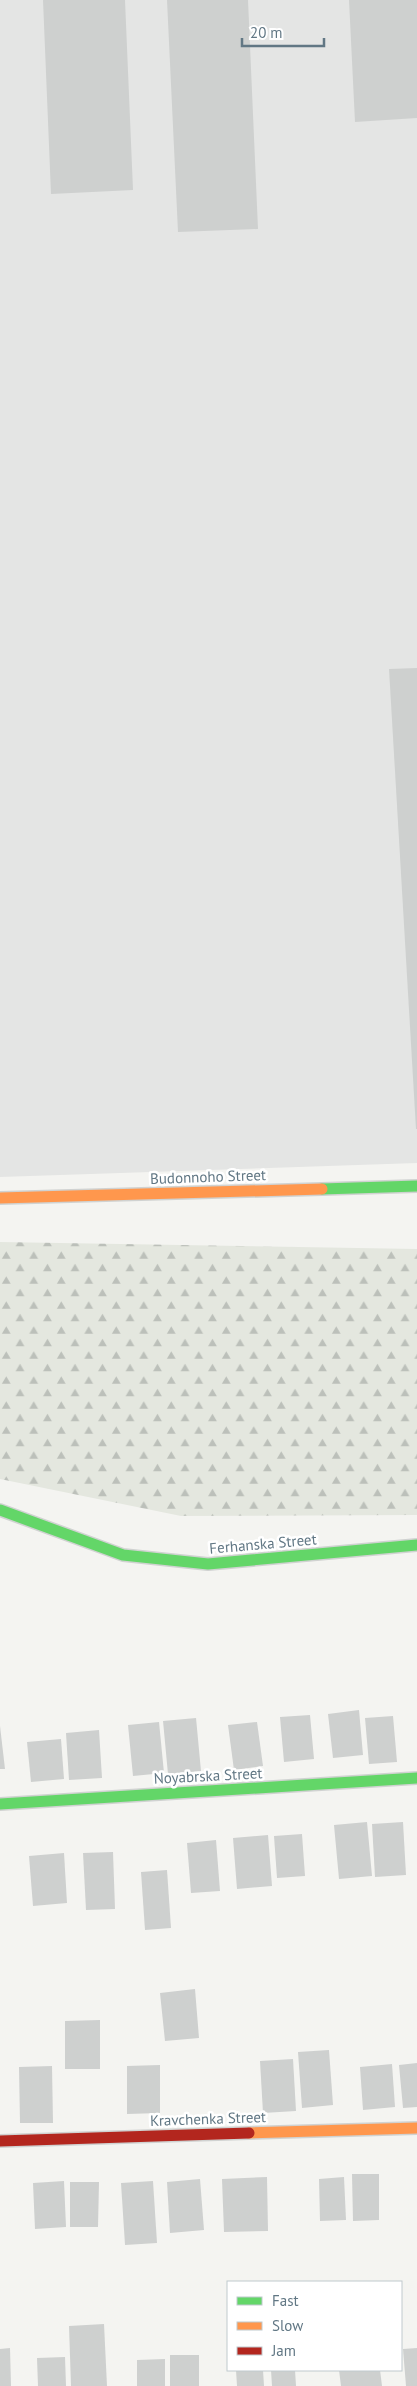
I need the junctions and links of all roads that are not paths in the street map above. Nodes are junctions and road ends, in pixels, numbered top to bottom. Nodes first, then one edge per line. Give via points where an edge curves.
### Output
1 (417, 1186) edge
2 (0, 1198) edge
3 (0, 1510) edge
4 (417, 1545) edge
5 (417, 1778) edge
6 (0, 1804) edge
7 (417, 2128) edge
8 (0, 2141) edge

1 - 2 street, Budonnoho Street
3 - 4 street, Ferhanska Street via 123,1555 208,1564
5 - 6 street, Noyabrska Street
7 - 8 street, Kravchenka Street

